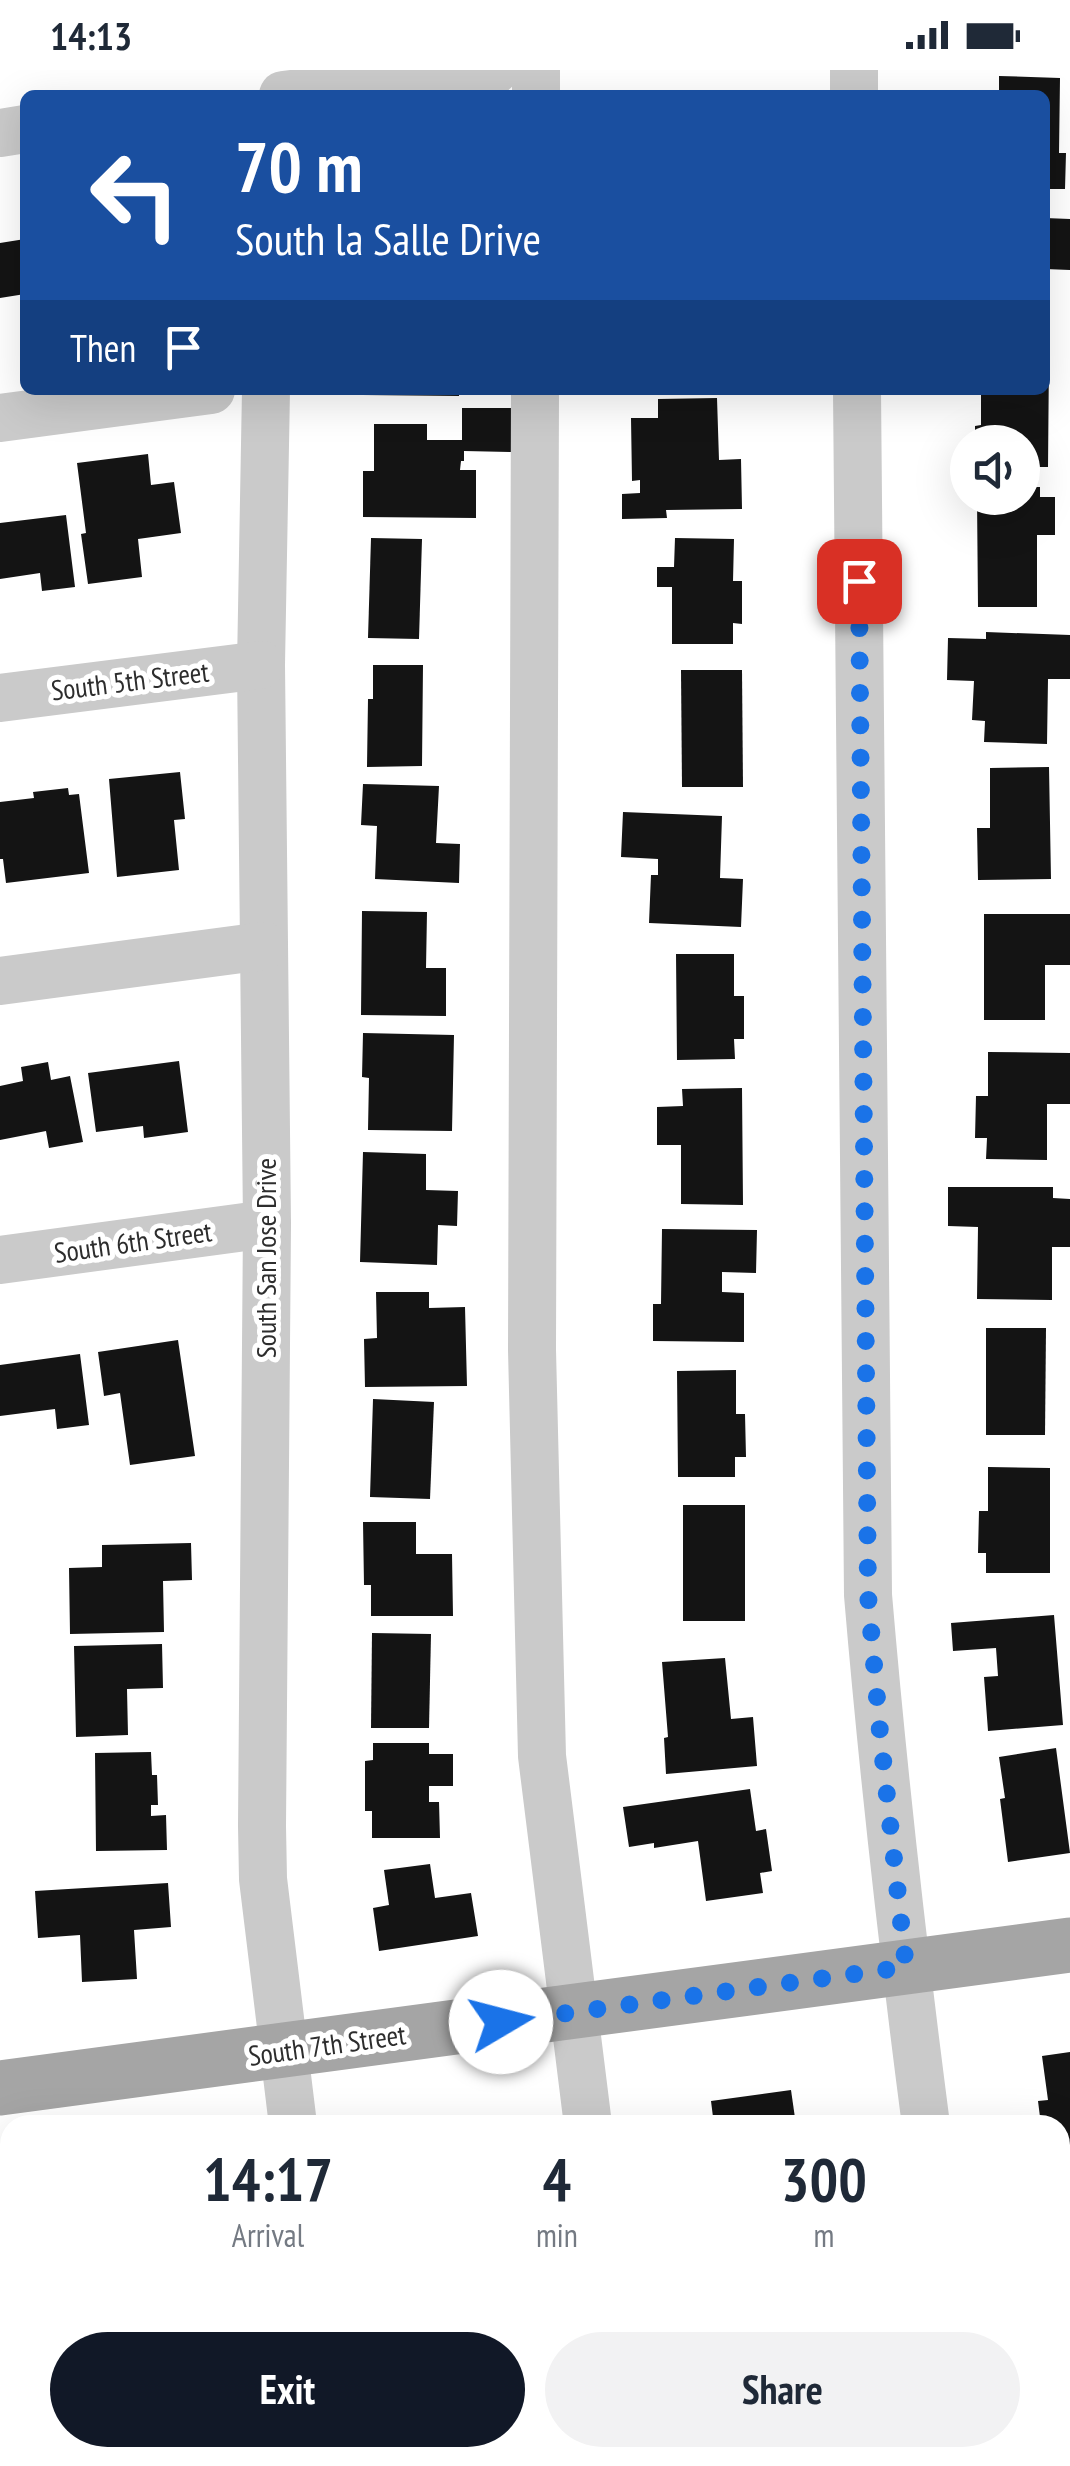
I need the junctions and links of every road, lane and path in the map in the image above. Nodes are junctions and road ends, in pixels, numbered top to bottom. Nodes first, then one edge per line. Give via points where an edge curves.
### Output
1 (496, 70) edge
2 (325, 90) edge
3 (172, 395) edge
4 (266, 395) edge
5 (535, 395) edge
6 (857, 395) edge
7 (0, 418) edge
8 (261, 665) junction
9 (0, 698) edge
10 (264, 946) junction
11 (0, 981) edge
12 (267, 1224) junction
13 (0, 1260) edge
14 (1070, 1945) edge
15 (906, 1967) junction
16 (573, 2012) junction
17 (284, 2051) junction
18 (0, 2088) edge
19 (292, 2115) edge
20 (587, 2115) edge
21 (925, 2115) edge

1 - 2 street
3 - 7 street
4 - 8 street, South San Jose Drive
5 - 16 street via 532,1350 542,1756
6 - 15 street via 868,1595
8 - 9 street, South 5th Street
8 - 10 street, South San Jose Drive
10 - 11 street
10 - 12 street, South San Jose Drive
12 - 13 street, South 6th Street
12 - 17 street, South San Jose Drive via 262,1844
14 - 15 main road, South 7th Street
15 - 16 main road, South 7th Street
15 - 21 street
16 - 17 main road, South 7th Street
16 - 20 street
17 - 18 main road, South 7th Street
17 - 19 street, South San Jose Drive

